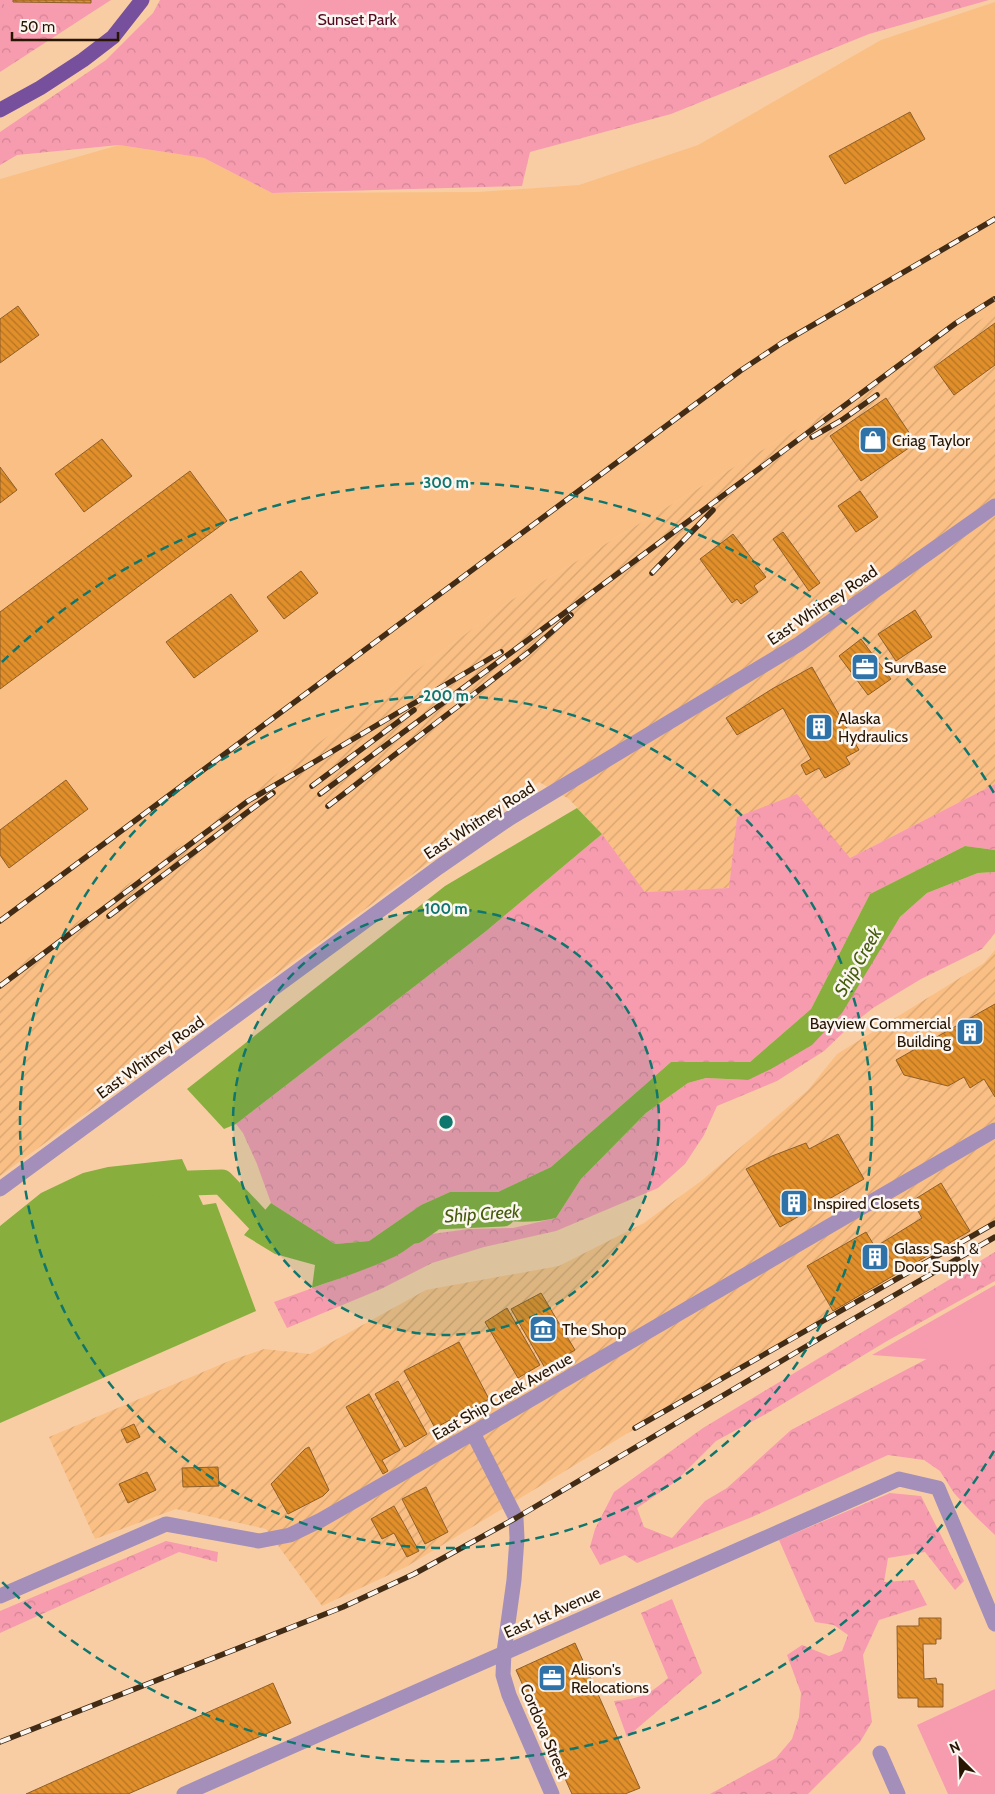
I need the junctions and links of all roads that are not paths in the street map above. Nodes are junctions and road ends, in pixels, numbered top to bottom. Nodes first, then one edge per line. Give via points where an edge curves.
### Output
1 (142, 0) edge
2 (0, 110) edge
3 (995, 506) edge
4 (995, 1130) edge
5 (0, 1189) edge
6 (474, 1433) junction
7 (0, 1596) edge
8 (995, 1624) edge
9 (504, 1652) junction
10 (880, 1753) dead end
11 (184, 1794) edge
12 (552, 1794) edge
13 (898, 1794) edge

1 - 2 main road via 113,37 40,88
3 - 5 street, East Whitney Road via 799,644 510,818
4 - 6 street, East Ship Creek Avenue
6 - 7 street, East Ship Creek Avenue via 290,1535 259,1541 166,1524
6 - 9 street, Cordova Street via 516,1518 514,1580
8 - 9 street, East 1st Avenue via 938,1488 899,1478
9 - 11 street, East 1st Avenue
9 - 12 street, Cordova Street via 504,1675 509,1695
10 - 13 street

